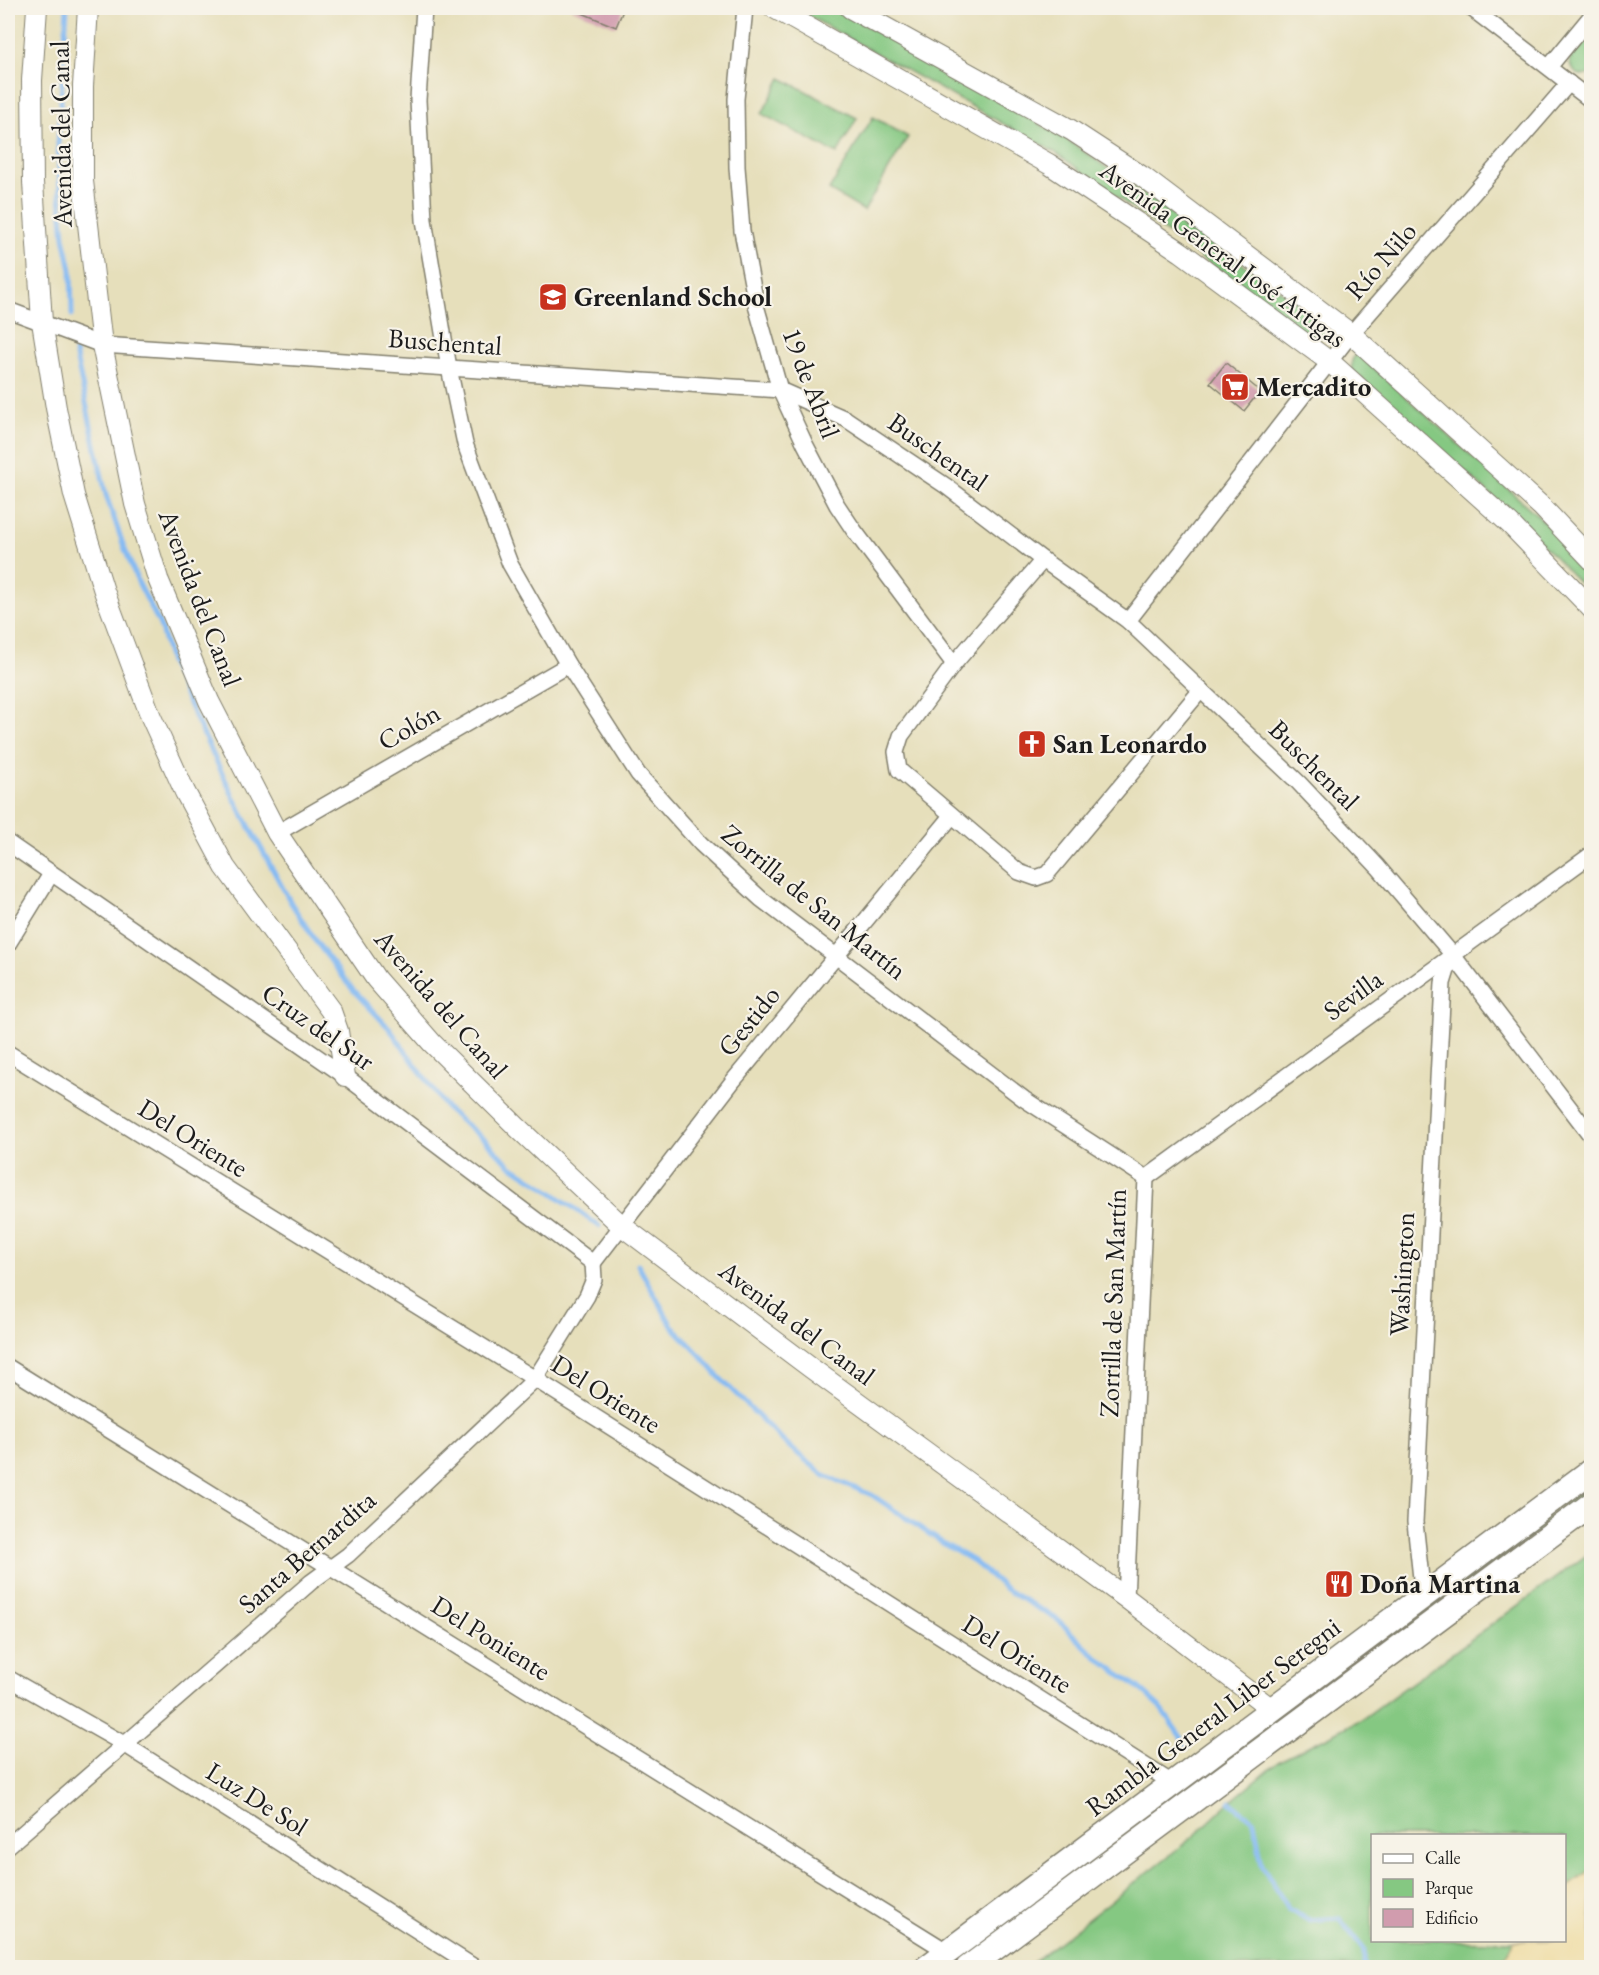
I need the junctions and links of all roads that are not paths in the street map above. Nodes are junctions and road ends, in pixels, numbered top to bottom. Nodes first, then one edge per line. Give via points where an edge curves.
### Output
1 (37, 8) edge
2 (88, 8) edge
3 (424, 8) edge
4 (745, 8) edge
5 (774, 8) edge
6 (850, 8) edge
7 (1471, 8) edge
8 (1592, 15) edge
9 (1549, 68) junction
10 (1569, 83) junction
11 (1590, 97) edge
12 (8, 310) edge
13 (42, 322) junction
14 (1352, 334) junction
15 (102, 345) junction
16 (1330, 362) junction
17 (449, 368) junction
18 (780, 390) junction
19 (1042, 560) junction
20 (1592, 560) edge
21 (1592, 609) edge
22 (1128, 621) junction
23 (954, 664) junction
24 (568, 665) junction
25 (1201, 690) junction
26 (952, 816) junction
27 (277, 833) junction
28 (8, 843) edge
29 (1592, 854) edge
30 (51, 874) junction
31 (8, 944) edge
32 (1452, 954) junction
33 (835, 956) junction
34 (8, 1053) edge
35 (345, 1076) junction
36 (1592, 1137) edge
37 (1146, 1178) junction
38 (622, 1226) junction
39 (593, 1263) junction
40 (8, 1367) edge
41 (535, 1379) junction
42 (1592, 1470) edge
43 (1592, 1504) edge
44 (330, 1568) junction
45 (1424, 1597) junction
46 (1126, 1598) junction
47 (8, 1678) edge
48 (1273, 1710) junction
49 (124, 1744) junction
50 (1174, 1784) junction
51 (8, 1846) edge
52 (948, 1952) junction
53 (476, 1968) edge
54 (926, 1968) edge
55 (968, 1968) edge

1 - 13 street, Avenida del Canal via 32,92 33,182
2 - 15 street, Avenida del Canal via 83,181
3 - 17 street, Zorrilla de San Martín via 418,100 424,220
4 - 18 street, 19 de Abril via 736,99 742,231 757,309
5 - 16 street, Avenida General José Artigas via 1049,164 1181,252
6 - 14 street, Avenida General José Artigas via 1080,136 1143,177
7 - 9 street
8 - 9 street
9 - 10 street
10 - 11 street
10 - 14 street, Río Nilo
12 - 13 street, Buschental
13 - 15 street, Buschental
13 - 35 street, Avenida del Canal via 75,495 104,591 151,717 225,867 331,1011
14 - 16 street, Río Nilo
14 - 20 street, Avenida General José Artigas via 1541,506
15 - 17 street, Buschental
15 - 27 street, Avenida del Canal via 135,504 158,579 209,701
16 - 21 street, Avenida General José Artigas via 1510,524
16 - 22 street, Río Nilo
17 - 18 street, Buschental
17 - 24 street, Zorrilla de San Martín via 465,444 510,564
18 - 19 street, Buschental via 846,419 946,486
18 - 23 street, 19 de Abril via 837,505
19 - 22 street, Buschental
19 - 23 street
22 - 25 street, Buschental
23 - 26 street via 901,735 896,752 899,770
24 - 27 street, Colón
24 - 33 street, Zorrilla de San Martín via 638,774 701,844
25 - 26 street via 1047,874 1036,878 1019,872
25 - 32 street, Buschental via 1299,783
26 - 33 street, Gestido
27 - 38 street, Avenida del Canal via 376,979 440,1051
28 - 30 street, Cruz del Sur
29 - 32 street, Sevilla
30 - 31 street
30 - 35 street, Cruz del Sur
32 - 36 street, Buschental
32 - 37 street, Sevilla
32 - 45 street, Washington via 1443,983 1415,1522
33 - 37 street, Zorrilla de San Martín via 1024,1099
33 - 38 street, Gestido
34 - 41 street, Del Oriente
35 - 39 street, Cruz del Sur
37 - 46 street, Zorrilla de San Martín
38 - 39 street, Gestido
38 - 46 street, Avenida del Canal
39 - 41 street, Santa Bernardita via 594,1279 587,1296
40 - 44 street, Del Poniente
41 - 44 street, Santa Bernardita
41 - 50 street, Del Oriente
42 - 45 main road, Rambla General Liber Seregni
43 - 55 main road, Rambla General Liber Seregni
44 - 49 street, Santa Bernardita
44 - 52 street, Del Poniente
45 - 48 main road, Rambla General Liber Seregni
46 - 48 street, Avenida del Canal
47 - 49 street, Luz De Sol
48 - 50 main road, Rambla General Liber Seregni
49 - 51 street, Santa Bernardita
49 - 53 street, Luz De Sol
50 - 52 main road, Rambla General Liber Seregni
52 - 54 main road, Rambla General Liber Seregni

